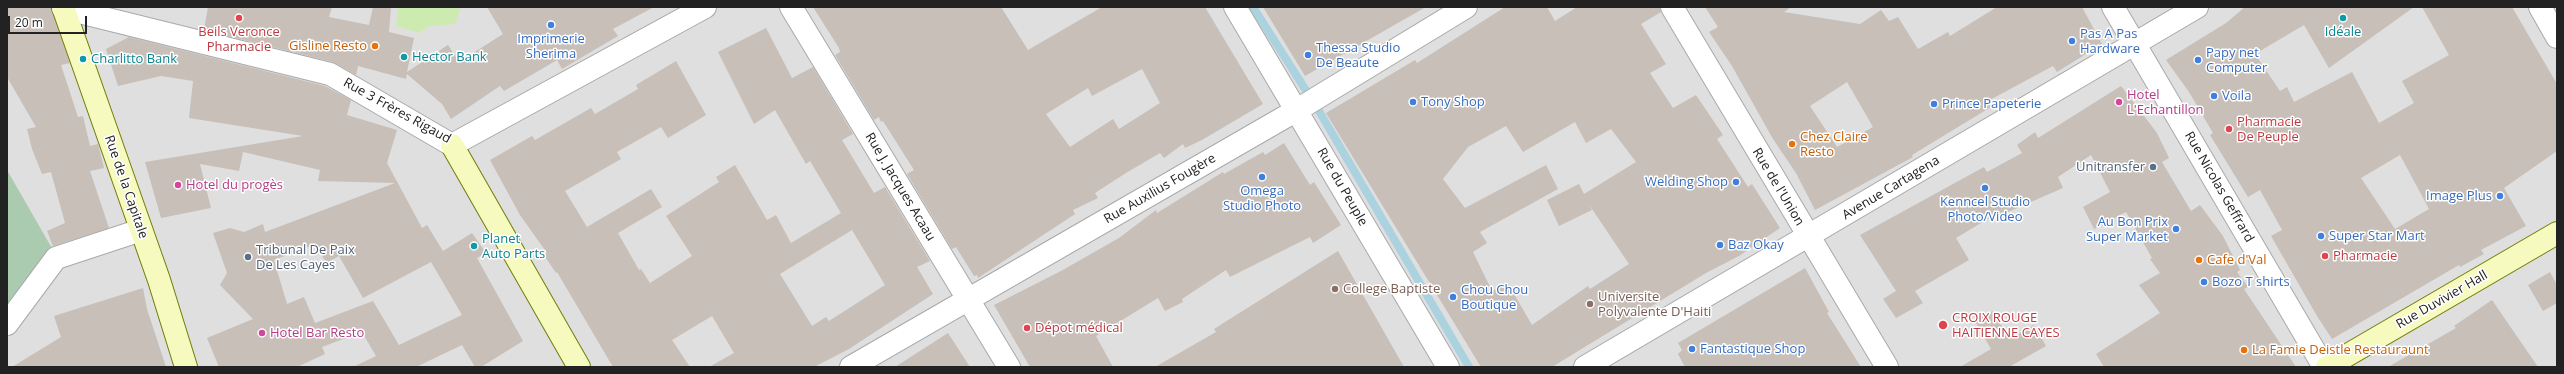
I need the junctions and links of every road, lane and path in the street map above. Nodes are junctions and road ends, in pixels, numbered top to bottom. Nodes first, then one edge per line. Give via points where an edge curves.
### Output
1 (63, 7) edge
2 (705, 7) edge
3 (791, 7) edge
4 (1235, 7) edge
5 (1466, 7) edge
6 (1672, 7) edge
7 (2113, 7) edge
8 (2198, 7) edge
9 (2540, 7) edge
10 (2557, 36) edge
11 (2135, 43) junction
12 (1297, 110) junction
13 (452, 145) junction
14 (141, 230) junction
15 (2557, 233) edge
16 (1808, 237) junction
17 (968, 298) junction
18 (7, 324) edge
19 (186, 367) edge
20 (579, 367) edge
21 (852, 367) edge
22 (1009, 367) edge
23 (1448, 367) edge
24 (1585, 367) edge
25 (1887, 367) edge
26 (2324, 367) edge
27 (2327, 367) edge

1 - 13 street, Rue 3 Frères Rigaud via 330,74
1 - 14 street, Rue de la Capitale
2 - 13 street, Rue 3 Frères Rigaud
3 - 17 street, Rue J. Jacques Acaau
4 - 12 street, Rue du Peuple
5 - 12 street, Rue Auxilius Fougère
6 - 16 street, Rue de l'Union
7 - 11 street, Rue Nicolas Geffrard
8 - 11 street, Avenue Cartagena
9 - 10 street
11 - 16 street, Avenue Cartagena
11 - 26 street, Rue Nicolas Geffrard
12 - 17 street, Rue Auxilius Fougère
12 - 23 street, Rue du Peuple
13 - 20 street
14 - 18 street via 56,258
14 - 19 street, Rue de la Capitale
15 - 27 street, Rue Duvivier Hall
16 - 24 street, Avenue Cartagena
16 - 25 street, Rue de l'Union
17 - 21 street, Rue Auxilius Fougère
17 - 22 street, Rue J. Jacques Acaau

